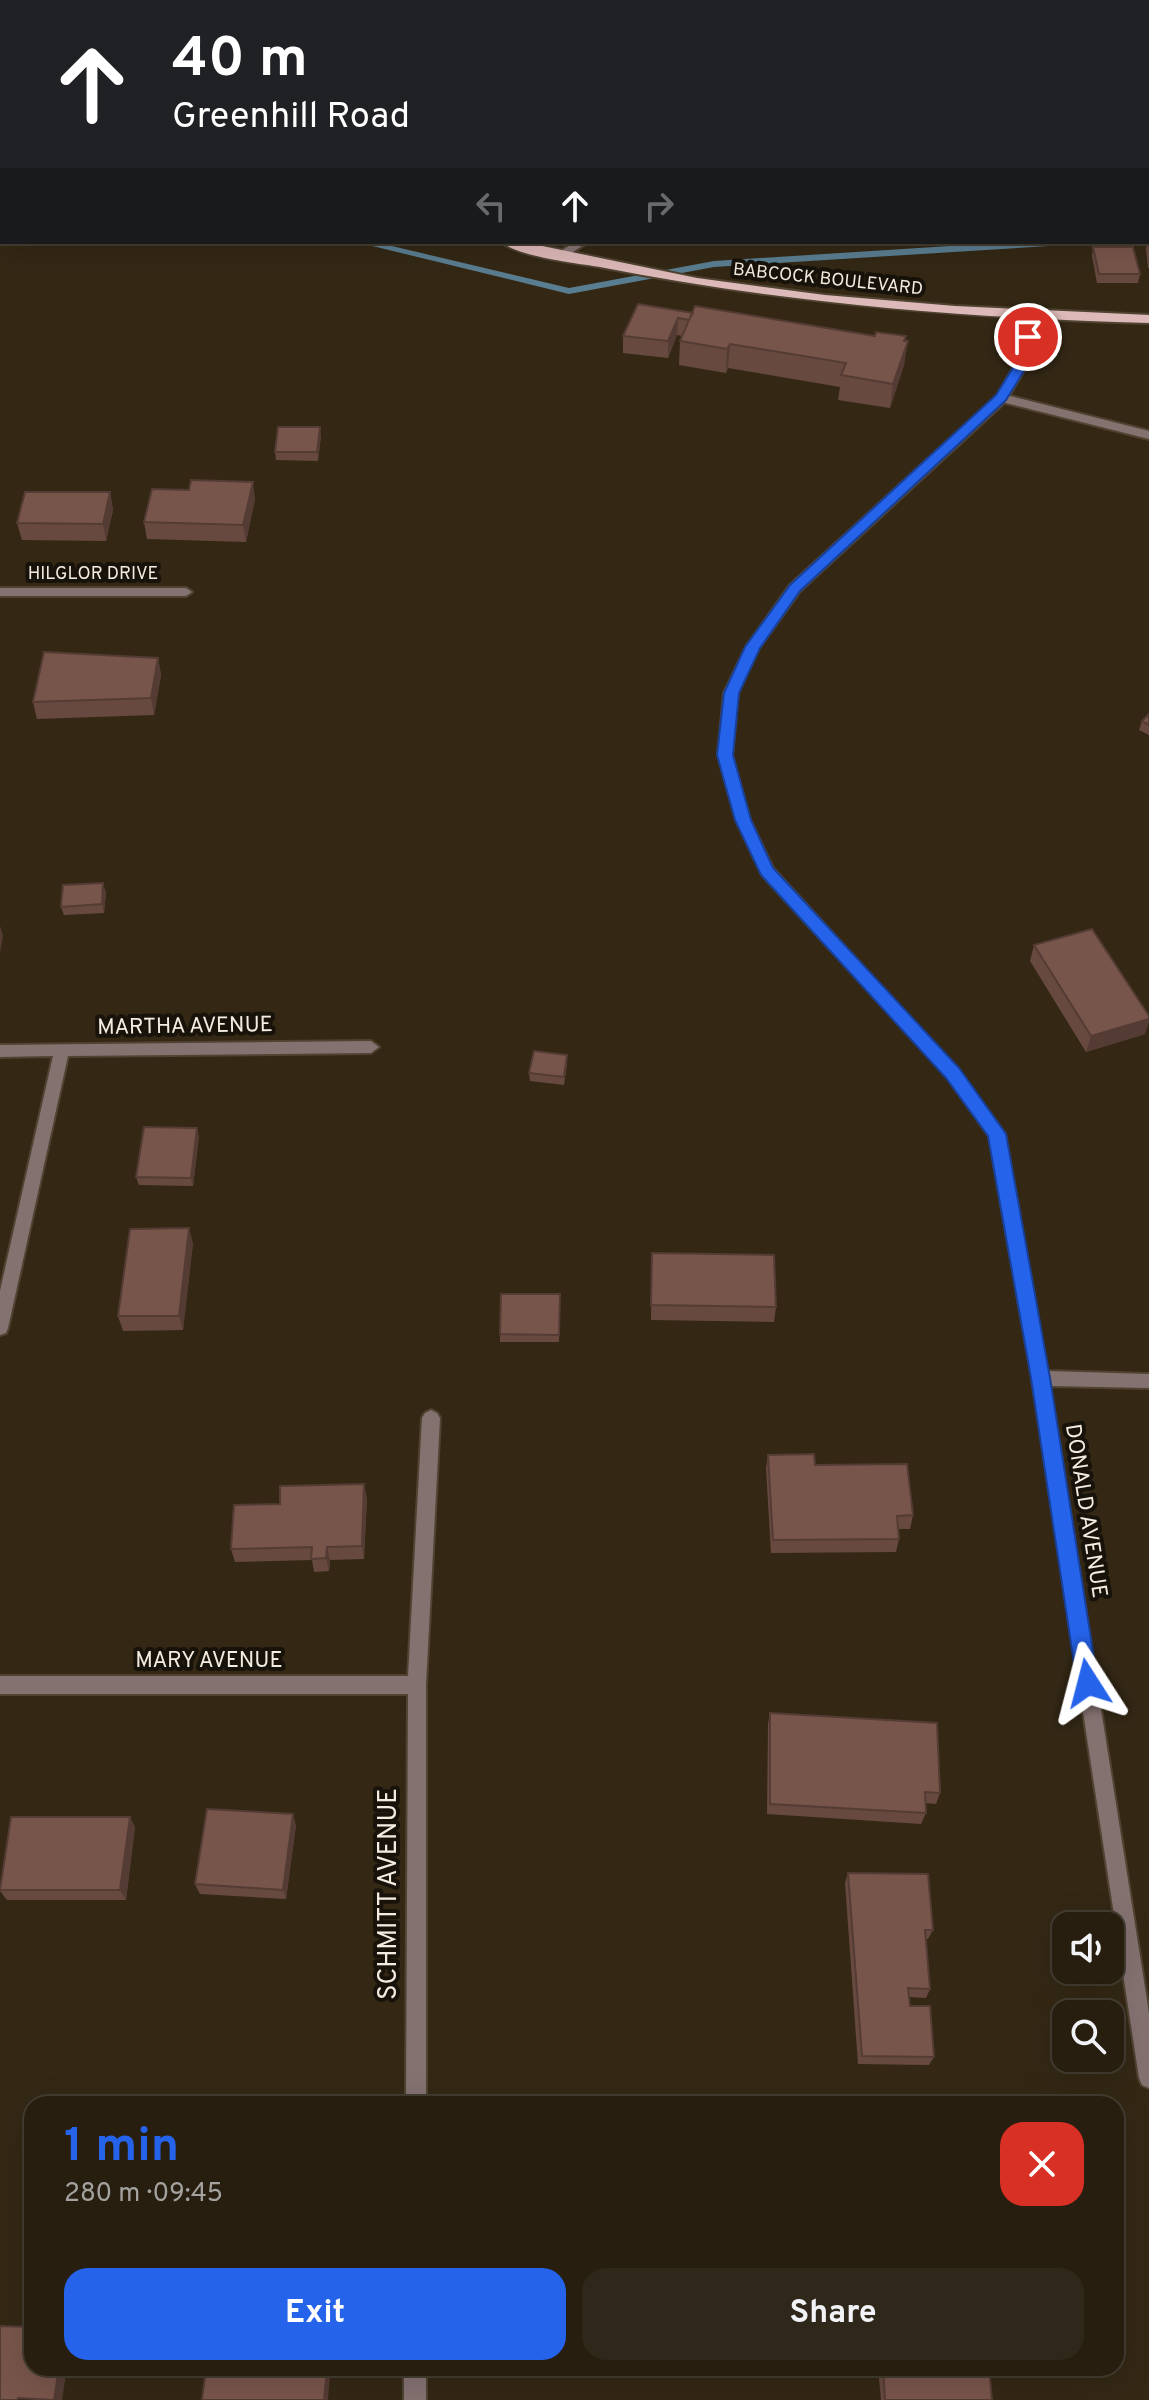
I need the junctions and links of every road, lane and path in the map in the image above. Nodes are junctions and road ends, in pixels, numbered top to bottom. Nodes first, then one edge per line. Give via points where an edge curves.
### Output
1 (515, 244) edge
2 (580, 244) edge
3 (560, 256) junction
4 (1031, 316) junction
5 (1149, 319) edge
6 (1002, 398) junction
7 (1149, 435) edge
8 (0, 592) edge
9 (186, 592) dead end
10 (371, 1047) dead end
11 (0, 1051) edge
12 (62, 1051) junction
13 (0, 1328) edge
14 (1040, 1378) junction
15 (1149, 1381) edge
16 (431, 1418) dead end
17 (0, 1685) edge
18 (417, 1685) junction
19 (1149, 2078) edge
20 (416, 2096) edge
21 (415, 2376) edge
22 (415, 2400) edge

1 - 3 main road, BABCOCK BOULEVARD
2 - 3 street
3 - 4 main road, BABCOCK BOULEVARD via 720,287 822,300
4 - 5 main road, BABCOCK BOULEVARD
4 - 6 street, DONALD AVENUE via 1025,358
6 - 7 street
6 - 14 street, DONALD AVENUE via 795,588 753,647 731,693 725,755 743,820 767,871 952,1073 997,1134
8 - 9 street, HILGLOR DRIVE
10 - 12 street, MARTHA AVENUE
11 - 12 street, MARTHA AVENUE
12 - 13 street
14 - 15 street
14 - 19 street, DONALD AVENUE
16 - 18 street, SCHMITT AVENUE
17 - 18 street, MARY AVENUE
18 - 20 street, SCHMITT AVENUE
21 - 22 street

